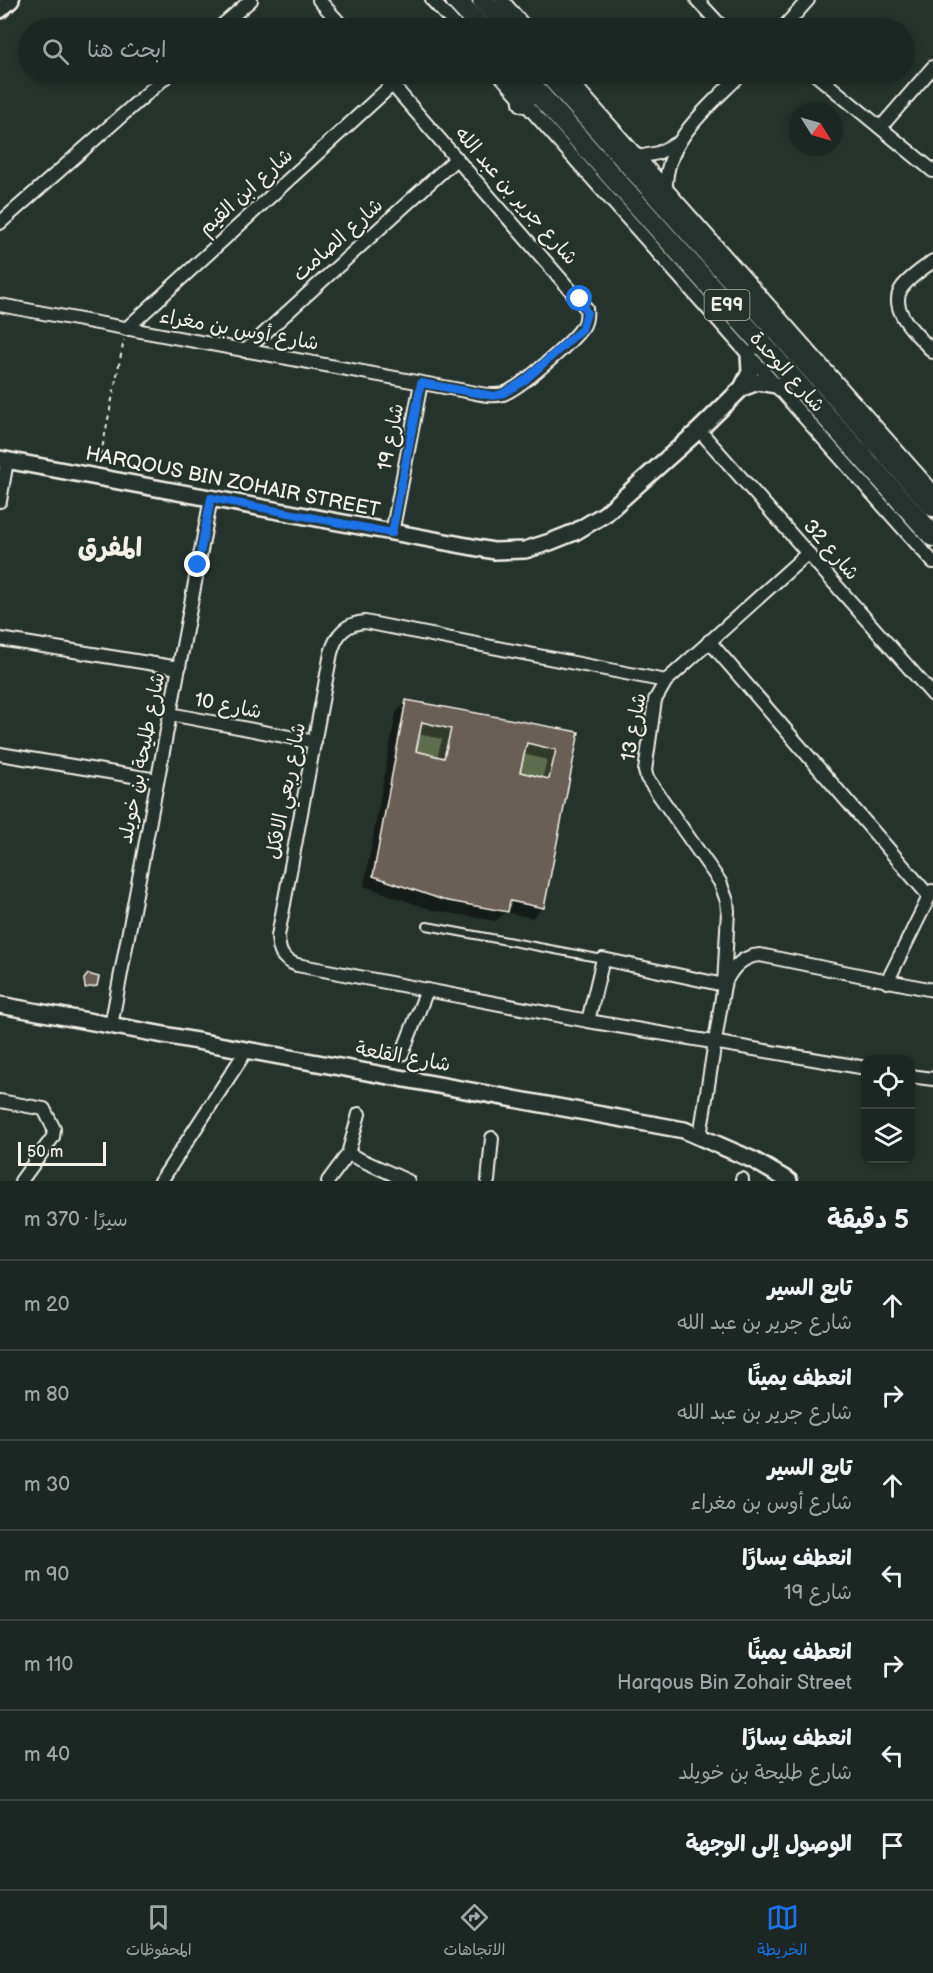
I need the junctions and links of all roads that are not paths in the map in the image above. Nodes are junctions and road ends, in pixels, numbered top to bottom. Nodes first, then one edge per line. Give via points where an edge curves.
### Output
1 (11, 0) edge
2 (251, 0) edge
3 (319, 0) edge
4 (432, 0) edge
5 (456, 0) edge
6 (483, 0) edge
7 (502, 0) edge
8 (697, 0) edge
9 (808, 0) edge
10 (0, 10) edge
11 (230, 18) edge
12 (335, 18) edge
13 (449, 18) edge
14 (473, 18) edge
15 (500, 18) edge
16 (517, 18) edge
17 (714, 18) edge
18 (792, 18) edge
19 (933, 67) edge
20 (158, 84) edge
21 (393, 84) joint
22 (508, 84) edge
23 (522, 84) edge
24 (529, 84) edge
25 (558, 84) edge
26 (574, 84) edge
27 (732, 84) edge
28 (827, 84) edge
29 (524, 102) junction
30 (590, 119) junction
31 (610, 126) junction
32 (881, 127) junction
33 (676, 144) junction
34 (638, 157) junction
35 (457, 158) junction
36 (933, 171) edge
37 (666, 188) junction
38 (0, 224) edge
39 (692, 225) junction
40 (933, 261) edge
41 (0, 305) edge
42 (723, 313) junction
43 (126, 329) junction
44 (245, 351) junction
45 (933, 352) edge
46 (748, 354) junction
47 (421, 383) junction
48 (776, 385) junction
49 (742, 388) junction
50 (471, 392) joint
51 (699, 430) junction
52 (874, 438) junction
53 (894, 447) junction
54 (4, 460) edge
55 (918, 473) junction
56 (933, 478) edge
57 (933, 491) edge
58 (211, 498) junction
59 (0, 501) edge
60 (933, 506) edge
61 (392, 533) junction
62 (933, 537) edge
63 (808, 553) junction
64 (933, 562) edge
65 (0, 639) edge
66 (709, 641) junction
67 (179, 668) junction
68 (666, 681) junction
69 (933, 696) edge
70 (170, 714) junction
71 (315, 742) junction
72 (0, 754) edge
73 (157, 780) junction
74 (931, 893) edge
75 (427, 926) dead end
76 (603, 959) junction
77 (887, 982) junction
78 (724, 985) junction
79 (428, 990) junction
80 (933, 990) edge
81 (0, 1005) edge
82 (588, 1021) junction
83 (111, 1026) junction
84 (716, 1043) junction
85 (246, 1051) junction
86 (402, 1054) dead end
87 (861, 1067) edge
88 (915, 1077) edge
89 (933, 1079) edge
90 (0, 1101) edge
91 (359, 1114) dead end
92 (700, 1136) junction
93 (492, 1138) dead end
94 (348, 1154) junction
95 (21, 1181) edge
96 (161, 1181) edge
97 (328, 1181) edge
98 (408, 1181) edge
99 (488, 1181) edge
100 (789, 1181) edge

1 - 10 street
2 - 11 street
3 - 12 street
4 - 13 street
5 - 14 main road
6 - 15 main road
7 - 16 street
8 - 17 street
9 - 18 street
19 - 32 street
20 - 38 street
21 - 35 street, شارع جرير بن عبد الله
21 - 43 street, شارع ابن القيم
22 - 29 street
23 - 29 main road
24 - 42 main road, شارع الوحدة / E99
25 - 30 main road, شارع الوحدة / E99
26 - 31 street
27 - 33 street
28 - 32 street
29 - 42 street
30 - 31 main road
30 - 39 main road, شارع الوحدة / E99
31 - 34 street
32 - 36 street
33 - 34 street
33 - 37 street
34 - 37 street
35 - 44 street, شارع الصامت
35 - 50 street, شارع جرير بن عبد الله via 580,299 587,313 582,329 524,381 494,396
37 - 39 street
39 - 52 main road, شارع الوحدة / E99
39 - 53 street
40 - 45 street via 901,289 899,298 903,319
41 - 43 street, شارع أوس بن مغراء
42 - 46 street
42 - 62 main road, شارع الوحدة / E99
43 - 44 street, شارع أوس بن مغراء
44 - 47 street, شارع أوس بن مغراء
46 - 48 street
46 - 49 street via 750,372
47 - 50 street, شارع أوس بن مغراء
47 - 61 street, شارع 19
48 - 49 street via 758,382
48 - 64 street
49 - 51 street, HARQOUS BIN ZOHAIR STREET
51 - 61 street, HARQOUS BIN ZOHAIR STREET via 605,514 550,542 525,550 494,551
51 - 63 street, شارع 32
52 - 53 street
52 - 60 main road, شارع الوحدة / E99
53 - 55 street
54 - 58 street, HARQOUS BIN ZOHAIR STREET
54 - 59 street
55 - 56 street
55 - 57 street
58 - 61 street, HARQOUS BIN ZOHAIR STREET
58 - 67 street, شارع طليحة بن خويلد
63 - 66 street, شارع 13
63 - 69 street, شارع 32
65 - 67 street
66 - 68 street, شارع 13
66 - 74 street
67 - 70 street, شارع طليحة بن خويلد
68 - 71 street, شارع ربعي الافكل via 355,622 336,639 331,653
68 - 78 street, شارع 13 via 655,700 645,771 720,882 727,901
70 - 71 street, شارع 10
70 - 73 street, شارع طليحة بن خويلد
71 - 79 street, شارع ربعي الافكل via 278,936 280,953 289,962
72 - 73 street
73 - 83 street, شارع طليحة بن خويلد
74 - 77 street
75 - 76 lane
76 - 78 street
76 - 82 street
77 - 78 street via 760,955 740,963
77 - 80 street
78 - 84 street, شارع 13
79 - 82 street
79 - 86 street
81 - 83 street, شارع القلعة
82 - 84 street
83 - 85 street, شارع القلعة
84 - 87 street
84 - 92 street, شارع 13
85 - 92 street, شارع القلعة via 585,1111
85 - 96 street
88 - 89 street
90 - 95 street via 44,1109 54,1130
91 - 94 street
92 - 100 street, شارع القلعة
93 - 99 street
94 - 97 street
94 - 98 street

